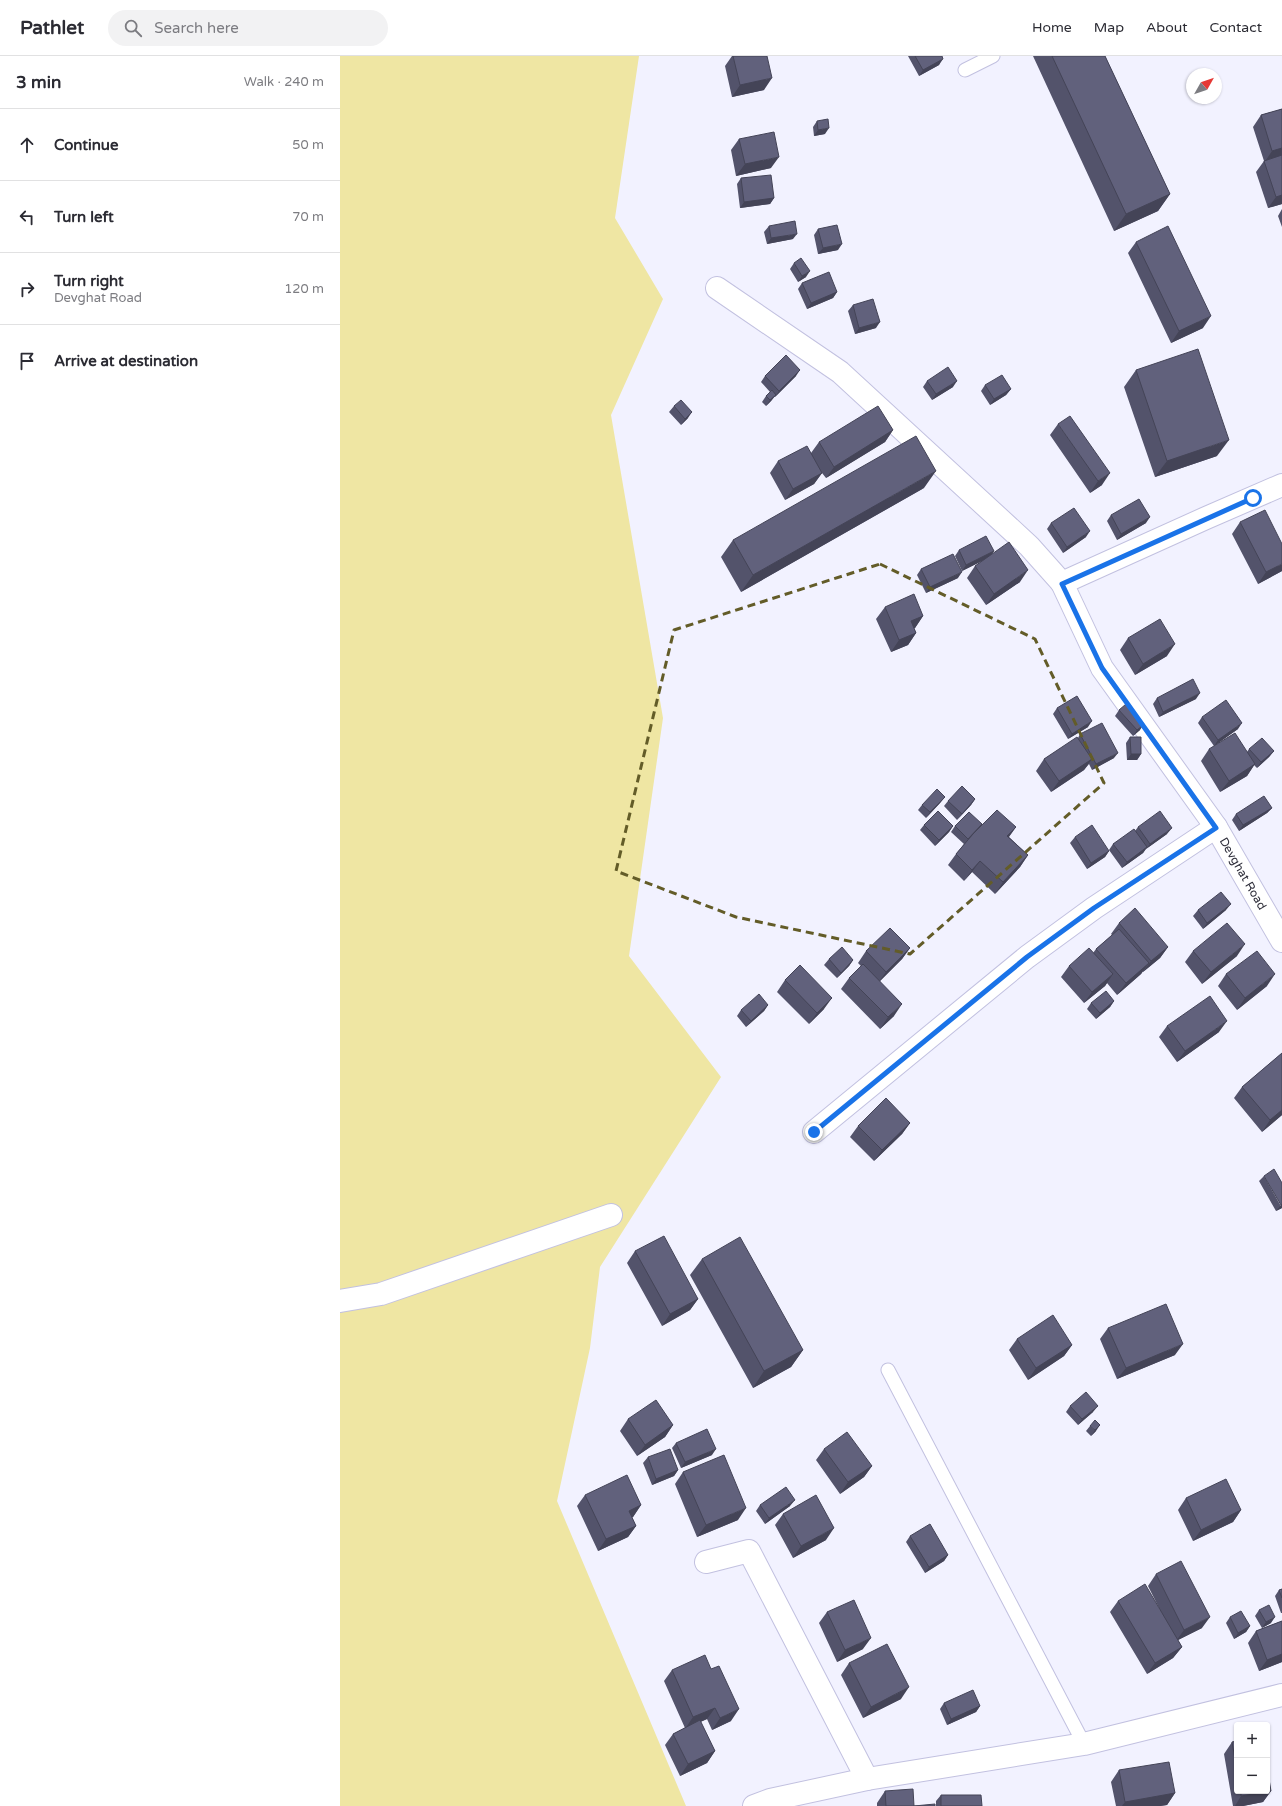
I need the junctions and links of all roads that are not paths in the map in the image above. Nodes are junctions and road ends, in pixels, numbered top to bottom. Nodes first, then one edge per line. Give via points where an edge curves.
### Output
1 (993, 56) edge
2 (965, 70) dead end
3 (717, 288) dead end
4 (1282, 485) edge
5 (1062, 584) junction
6 (1216, 828) junction
7 (1282, 941) edge
8 (814, 1132) dead end
9 (611, 1215) dead end
10 (340, 1301) edge
11 (888, 1370) dead end
12 (706, 1562) dead end
13 (1282, 1695) edge
14 (1084, 1744) junction
15 (867, 1779) junction
16 (754, 1806) edge

1 - 2 lane
3 - 5 street via 840,372 1029,546
4 - 5 street
5 - 6 street via 1102,668
6 - 7 street, Devghat Road
6 - 8 street, Devghat Road via 1094,908 1027,957
9 - 10 street via 380,1294
11 - 14 lane
12 - 15 street via 749,1551
13 - 14 street
14 - 15 street
15 - 16 street via 770,1800

